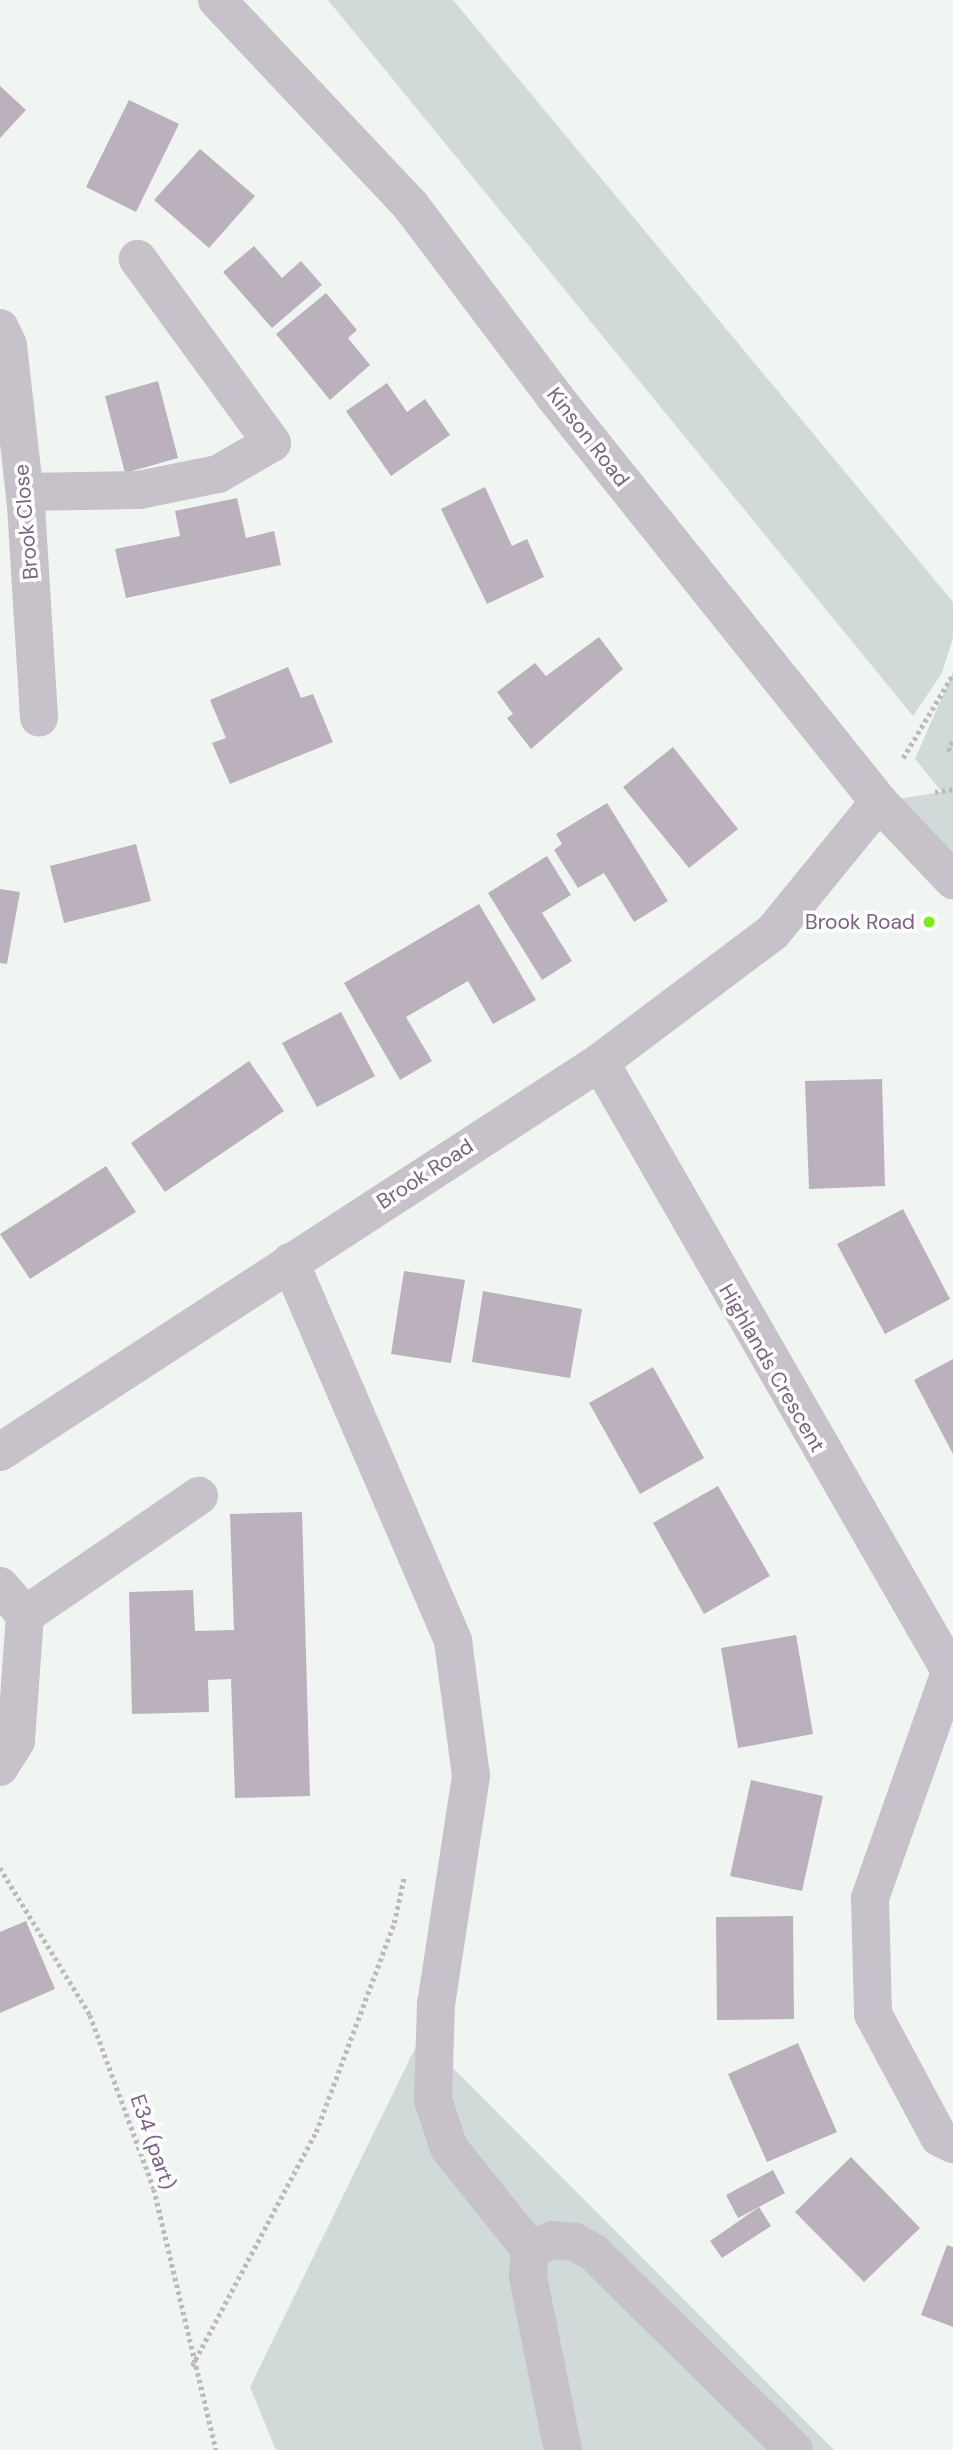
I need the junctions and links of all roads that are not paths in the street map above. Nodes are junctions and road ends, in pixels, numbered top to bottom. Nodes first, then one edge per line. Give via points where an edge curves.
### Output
1 (217, 0) edge
2 (138, 259) dead end
3 (0, 328) edge
4 (25, 492) junction
5 (39, 718) dead end
6 (879, 802) junction
7 (953, 880) edge
8 (600, 1062) junction
9 (290, 1262) junction
10 (0, 1452) edge
11 (199, 1496) dead end
12 (0, 1586) edge
13 (25, 1615) junction
14 (951, 1674) edge
15 (0, 1767) edge
16 (953, 2144) edge
17 (530, 2249) junction
18 (563, 2450) edge
19 (794, 2450) edge

1 - 6 street, Kinson Road via 411,205 554,396
2 - 4 street via 272,443 218,474 139,490
3 - 4 street, Brook Close via 8,345
4 - 5 street, Brook Close
6 - 7 street, Kinson Road
6 - 8 street, Brook Road via 774,932
8 - 9 street, Brook Road
8 - 14 street, Highlands Crescent
9 - 10 street, Brook Road
9 - 17 street via 453,1642 471,1776 436,2004 433,2100 449,2148
11 - 13 street
12 - 13 street
13 - 15 street via 16,1741
14 - 16 street, Highlands Crescent via 870,1898 873,2014 939,2137
17 - 18 street via 527,2277
17 - 19 street via 552,2240 575,2242 594,2253

